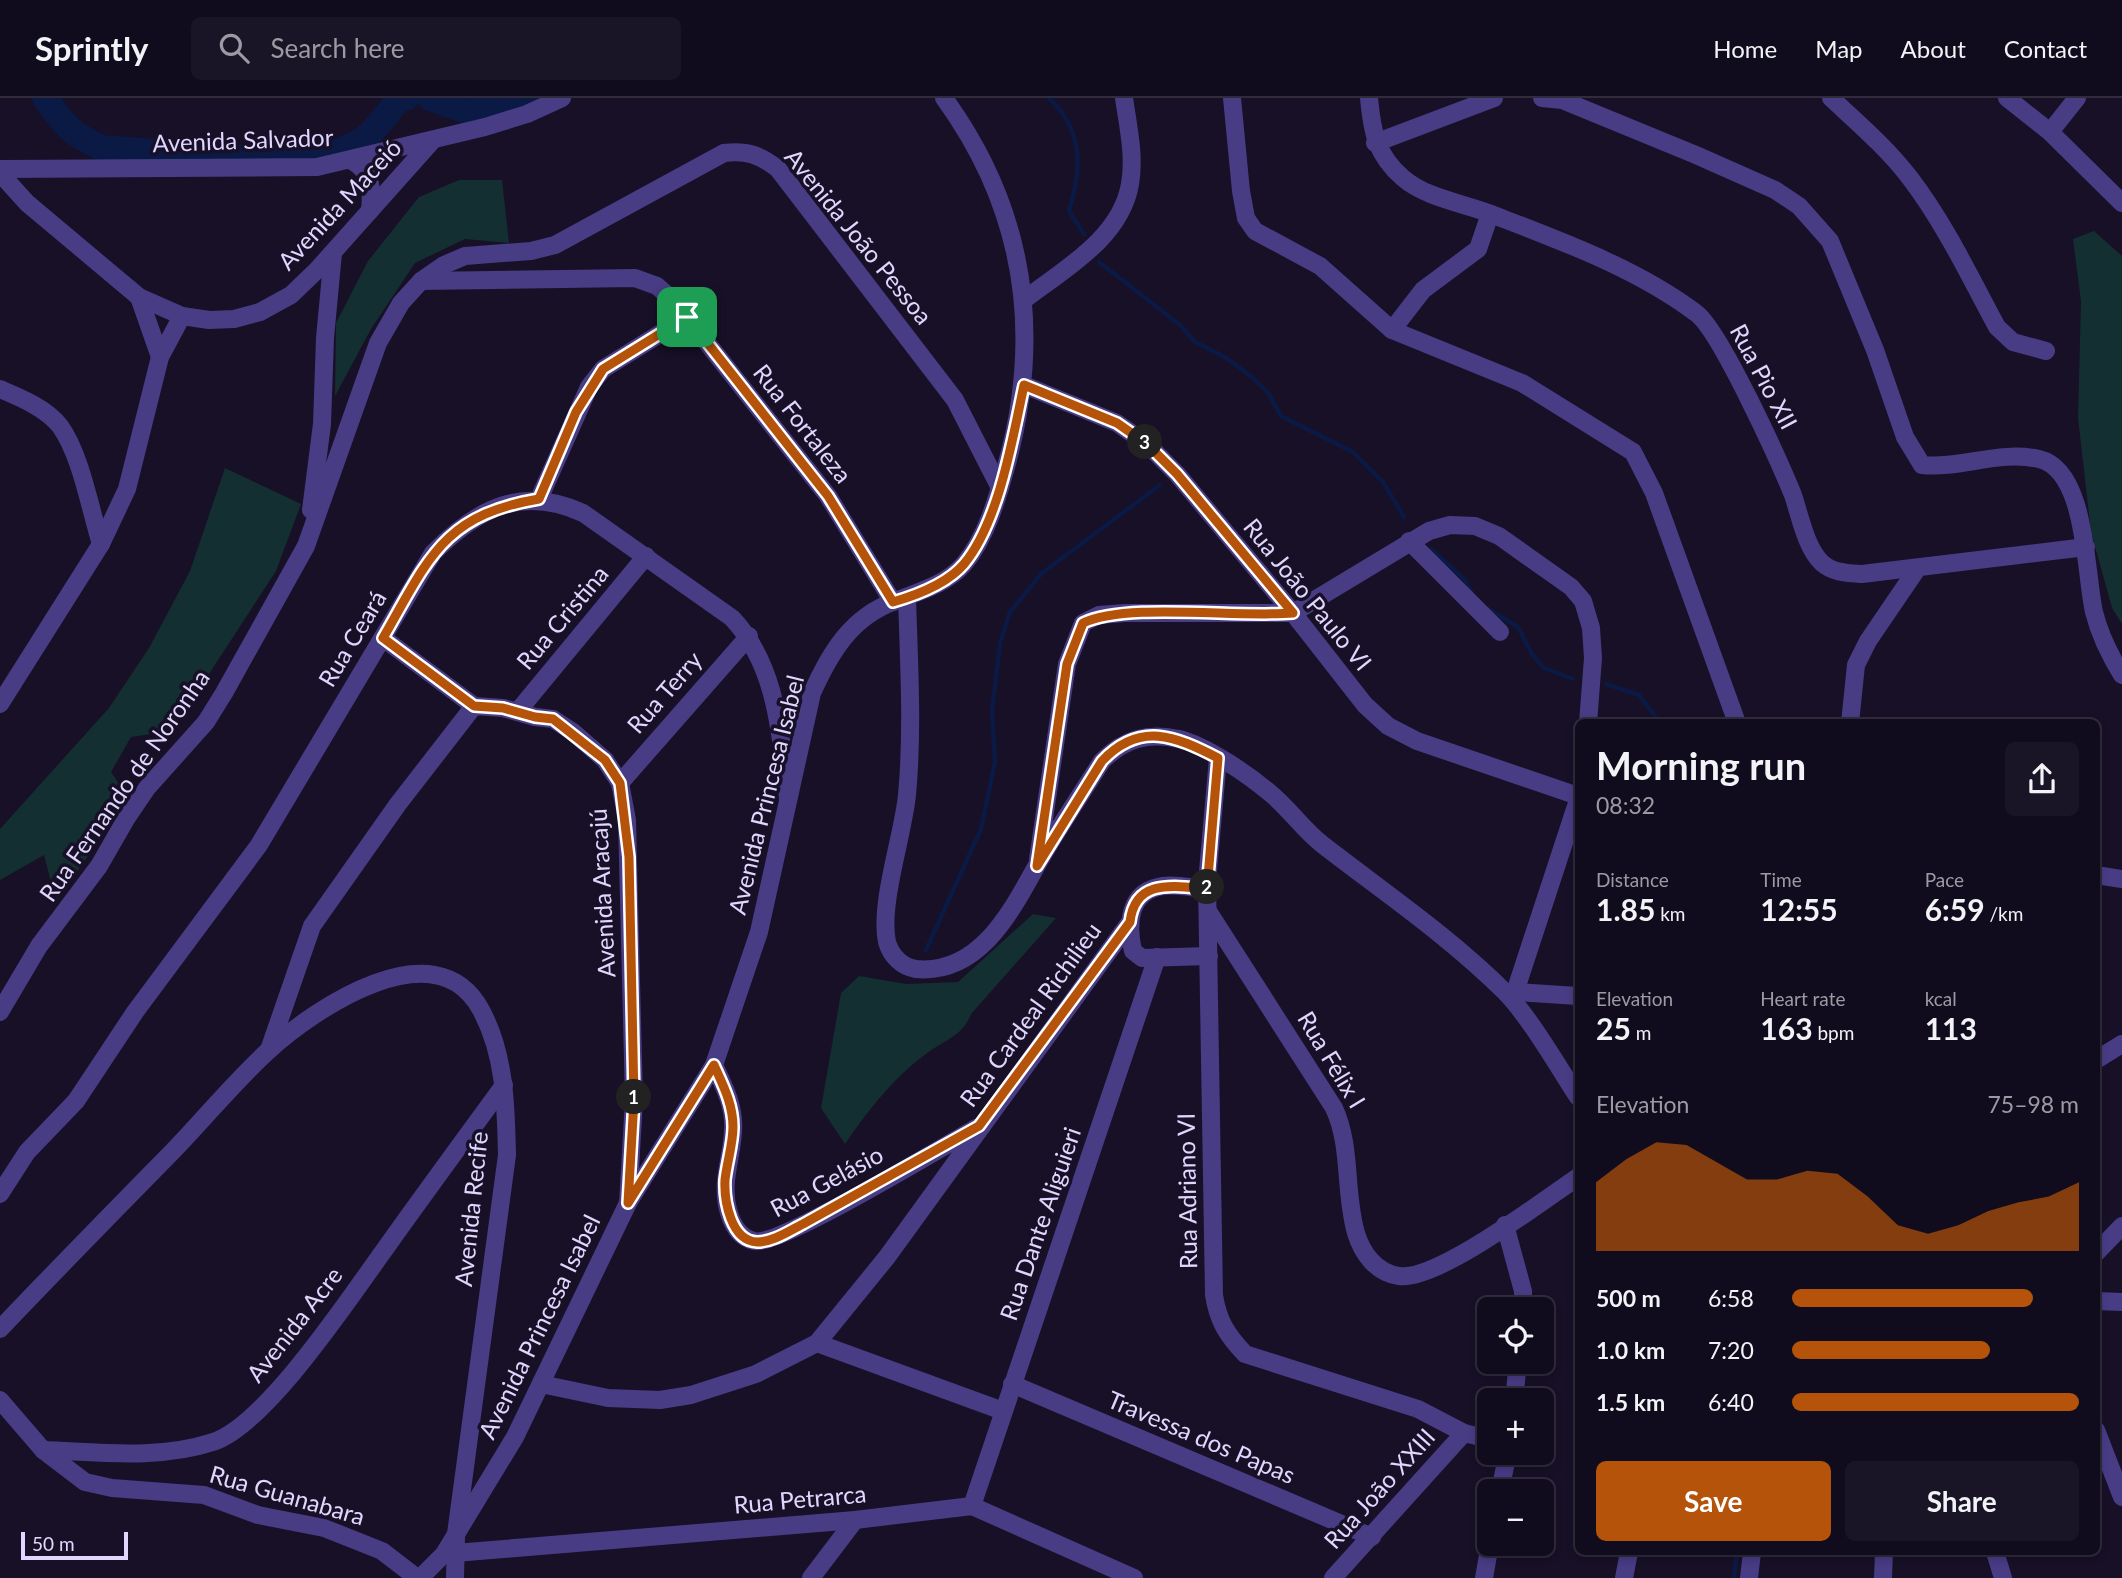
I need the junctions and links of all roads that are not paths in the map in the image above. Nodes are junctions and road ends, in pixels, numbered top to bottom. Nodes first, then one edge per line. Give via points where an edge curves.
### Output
1 (562, 98) edge
2 (944, 98) edge
3 (1124, 98) edge
4 (1232, 98) edge
5 (1369, 98) edge
6 (1494, 98) edge
7 (1542, 98) edge
8 (1831, 98) edge
9 (2007, 98) edge
10 (2077, 98) edge
11 (2050, 132) junction
12 (433, 139) junction
13 (1374, 143) junction
14 (352, 161) junction
15 (42, 168) junction
16 (0, 171) edge
17 (27, 203) junction
18 (2122, 203) edge
19 (370, 212) junction
20 (1490, 214) junction
21 (333, 253) junction
22 (421, 281) junction
23 (138, 297) junction
24 (1024, 300) junction
25 (182, 316) junction
26 (687, 317) junction
27 (1392, 330) junction
28 (2046, 351) dead end
29 (160, 357) junction
30 (1024, 385) junction
31 (0, 389) edge
32 (1000, 488) junction
33 (539, 499) junction
34 (1409, 541) junction
35 (101, 544) junction
36 (306, 546) junction
37 (2086, 547) junction
38 (646, 556) junction
39 (1917, 569) junction
40 (900, 600) junction
41 (1293, 613) junction
42 (1500, 632) dead end
43 (748, 636) junction
44 (383, 638) junction
45 (2122, 675) edge
46 (0, 704) edge
47 (474, 706) junction
48 (518, 711) junction
49 (1588, 719) edge
50 (1736, 719) edge
51 (1850, 719) edge
52 (1218, 758) junction
53 (620, 783) junction
54 (1575, 797) edge
55 (788, 799) junction
56 (1575, 807) edge
57 (1037, 866) junction
58 (2100, 876) edge
59 (2122, 879) edge
60 (1207, 889) junction
61 (1209, 911) junction
62 (1130, 922) junction
63 (1209, 956) junction
64 (1157, 957) junction
65 (1511, 993) junction
66 (1575, 996) edge
67 (0, 1012) edge
68 (2122, 1044) edge
69 (269, 1050) junction
70 (2100, 1058) edge
71 (714, 1065) junction
72 (504, 1085) junction
73 (1575, 1092) edge
74 (979, 1126) junction
75 (1575, 1179) edge
76 (0, 1194) edge
77 (628, 1203) junction
78 (1505, 1225) junction
79 (2122, 1226) edge
80 (2100, 1249) edge
81 (1523, 1297) edge
82 (2100, 1301) edge
83 (2122, 1302) edge
84 (0, 1329) edge
85 (817, 1343) junction
86 (541, 1384) junction
87 (1012, 1384) junction
88 (0, 1399) edge
89 (1003, 1411) junction
90 (1464, 1433) junction
91 (1477, 1436) edge
92 (2100, 1440) edge
93 (43, 1450) junction
94 (2122, 1497) edge
95 (972, 1506) junction
96 (855, 1520) junction
97 (1372, 1537) junction
98 (452, 1547) junction
99 (1629, 1555) edge
100 (1752, 1555) edge
101 (1884, 1555) edge
102 (1996, 1555) edge
103 (1488, 1556) edge
104 (419, 1578) edge
105 (444, 1578) edge
106 (454, 1578) edge
107 (811, 1578) edge
108 (1133, 1578) edge
109 (1333, 1578) edge
110 (1484, 1578) edge
111 (1625, 1578) edge
112 (1749, 1578) edge
113 (1883, 1578) edge
114 (2003, 1578) edge

1 - 12 street, Avenida Salvador via 527,114
2 - 24 street, Avenida Princesa Isabel via 982,159 1001,201
3 - 24 street via 1131,152 1130,184 1121,212 1106,235
4 - 27 street via 1246,218 1255,231 1320,266
5 - 13 street
6 - 13 street
7 - 37 street via 1562,100 1696,155 1775,190 1799,206 1830,241 1905,437 1922,466 2010,457 2053,464 2064,476
8 - 28 street via 1887,150 1911,180 1935,214 1997,327 2012,342
9 - 11 street
10 - 11 street
11 - 18 street
12 - 14 street, Avenida Salvador
12 - 19 street, Avenida Maceió
13 - 20 street, Rua Pio XII via 1402,178 1426,192
14 - 15 street, Avenida Salvador via 251,170
14 - 19 street via 369,177
15 - 16 street, Avenida Salvador
15 - 17 street
16 - 17 street, Avenida Maceió
17 - 23 street, Avenida Maceió
19 - 21 street, Avenida Maceió
20 - 27 street via 1478,249 1423,290
20 - 39 street, Rua Pio XII via 1615,265 1700,315 1780,463 1821,562 1835,571 1862,574
21 - 25 street, Avenida Maceió via 291,295 260,312 234,319
21 - 36 street via 322,424
22 - 26 street, Rua Fortaleza via 635,278 657,286
22 - 32 street, Avenida João Pessoa via 465,256 555,245 724,153 758,154 778,169 956,400
22 - 36 street, Rua Fernando de Noronha via 401,303 378,342
23 - 25 street, Avenida Maceió
23 - 29 street
24 - 30 street, Avenida Princesa Isabel
25 - 29 street
26 - 33 street via 596,378 576,412
26 - 40 street, Rua Fortaleza via 828,496
27 - 50 street via 1522,383 1633,452 1654,493
29 - 35 street via 127,489
30 - 32 street, Avenida Princesa Isabel
30 - 41 street, Rua João Paulo VI via 1117,423 1147,444
31 - 35 street via 59,425 71,446
32 - 40 street, Avenida Princesa Isabel via 978,542 963,565 942,582
33 - 38 street, Rua Ceará via 583,513
33 - 44 street, Rua Ceará via 483,513 456,529 433,552
34 - 41 street
34 - 42 street
34 - 49 street via 1450,525 1475,526 1499,536 1570,587 1583,601 1591,628
35 - 46 street
36 - 67 street, Rua Fernando de Noronha via 206,722 133,809 99,866 39,946
37 - 39 street, Rua Pio XII
37 - 45 street via 2100,634
38 - 43 street, Rua Ceará via 732,618
38 - 48 street, Rua Cristina
39 - 51 street via 1856,665
40 - 55 street, Avenida Princesa Isabel via 859,621 826,664 812,693
40 - 57 street via 909,747 907,795 887,917 891,954 908,968 955,965 998,929
41 - 54 street, Rua João Paulo VI via 1365,705 1388,726 1417,741
41 - 57 street via 1125,613 1099,615 1083,623 1067,664
43 - 53 street, Rua Terry
43 - 55 street, Rua Ceará via 768,676 778,716
44 - 47 street
44 - 76 street, Rua Ceará via 259,845 135,1012 76,1101 27,1152
47 - 48 street, Avenida Aracajú
47 - 69 street via 312,926
48 - 53 street, Avenida Aracajú via 553,719 573,732 605,760
52 - 57 street via 1181,739 1131,739 1102,761
52 - 60 street, Rua Adriano VI
52 - 65 street via 1270,793 1320,843 1430,924
53 - 77 street, Avenida Aracajú via 629,857 634,1100
55 - 71 street, Avenida Princesa Isabel via 760,932
56 - 65 street
58 - 59 street
60 - 61 street, Rua Adriano VI
60 - 62 street via 1162,886 1132,906
61 - 63 street, Rua Adriano VI
61 - 78 street, Rua Félix I via 1335,1108 1344,1129 1357,1234 1366,1255 1391,1274 1422,1273
62 - 64 street via 1133,951 1142,958
62 - 74 street, Rua Cardeal Richilieu
63 - 64 street
63 - 90 street, Rua Adriano VI via 1218,1318 1245,1354 1418,1409
64 - 87 street, Rua Dante Aliguieri
65 - 66 street
65 - 73 street
68 - 70 street
69 - 72 street, Avenida Recife via 353,993 394,975 436,975 460,987 480,1007
69 - 84 street
71 - 74 street, Rua Gelásio via 732,1109 727,1204 741,1235 755,1242 773,1239 803,1224
71 - 77 street, Avenida Princesa Isabel
72 - 93 street, Avenida Acre via 323,1334 258,1411 233,1432 177,1451
72 - 98 street, Avenida Recife via 507,1155
74 - 85 street, Rua Cardeal Richilieu via 887,1257
75 - 78 street, Rua Félix I
77 - 86 street, Avenida Princesa Isabel
78 - 81 street
79 - 80 street
82 - 83 street
85 - 86 street, Rua Cardeal Richilieu via 756,1374 660,1400 608,1398
85 - 89 street
86 - 98 street, Avenida Princesa Isabel
87 - 89 street, Rua Dante Aliguieri
87 - 97 street, Travessa dos Papas
88 - 93 street, Rua Guanabara
89 - 95 street, Rua Dante Aliguieri
90 - 91 street, Rua Adriano VI
90 - 97 street, Rua João XXIII
92 - 94 street
93 - 104 street, Rua Guanabara via 85,1482 204,1495 258,1515 324,1528 382,1551
95 - 96 street, Rua Petrarca
95 - 108 street
96 - 98 street, Rua Petrarca
96 - 107 street
97 - 109 street, Rua João XXIII
98 - 104 street, Avenida Princesa Isabel
98 - 105 street
98 - 106 street, Avenida Princesa Isabel
99 - 111 street
100 - 112 street
101 - 113 street
102 - 114 street
103 - 110 street

